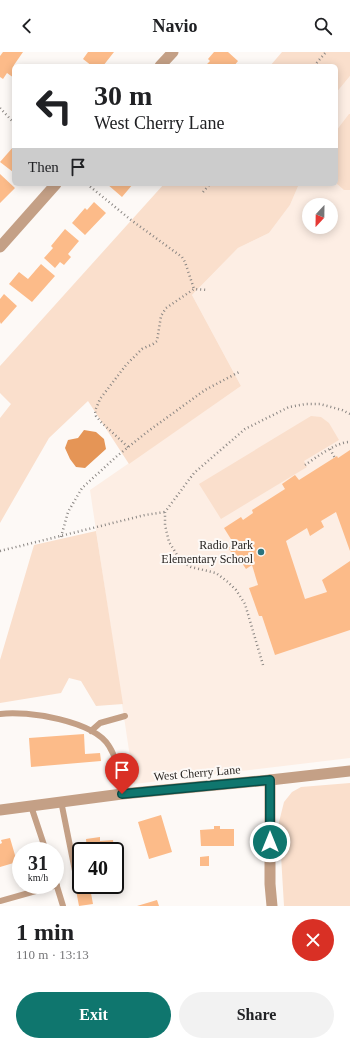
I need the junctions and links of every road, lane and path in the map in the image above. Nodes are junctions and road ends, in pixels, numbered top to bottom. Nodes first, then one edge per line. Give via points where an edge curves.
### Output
1 (173, 52) edge
2 (326, 52) edge
3 (162, 64) edge
4 (316, 64) edge
5 (0, 108) edge
6 (12, 121) edge
7 (54, 186) edge
8 (89, 186) edge
9 (208, 186) edge
10 (203, 192) dead end
11 (0, 247) edge
12 (194, 289) junction
13 (207, 290) dead end
14 (239, 372) dead end
15 (350, 414) edge
16 (350, 442) edge
17 (128, 447) junction
18 (330, 449) junction
19 (335, 458) dead end
20 (305, 465) dead end
21 (165, 512) junction
22 (60, 537) junction
23 (0, 551) edge
24 (264, 665) dead end
25 (0, 714) edge
26 (125, 716) dead end
27 (91, 731) junction
28 (350, 771) edge
29 (270, 780) junction
30 (122, 794) junction
31 (61, 802) junction
32 (31, 806) junction
33 (0, 810) edge
34 (43, 842) edge
35 (72, 856) edge
36 (22, 894) edge
37 (59, 894) edge
38 (0, 901) edge
39 (63, 906) edge
40 (272, 906) edge

1 - 3 street
2 - 4 path
5 - 6 path
7 - 11 street
8 - 12 path via 182,257
9 - 10 path
12 - 13 path
12 - 17 path via 166,308 161,316 157,340 142,349 126,365 100,399 95,411 96,416
14 - 17 path via 205,390
15 - 21 path via 320,404 306,404 289,407 245,429 194,473
16 - 18 path
17 - 22 path via 82,488 68,512
18 - 19 path
18 - 20 path
21 - 22 path
21 - 24 path via 169,542 181,561 191,567 216,573 236,590 245,604
22 - 23 path
25 - 27 lane via 27,713 48,716
26 - 27 lane via 100,723
27 - 30 lane via 109,745 117,765
28 - 29 street, West Cherry Lane
29 - 30 street, West Cherry Lane
29 - 40 street
30 - 31 street, West Cherry Lane
31 - 32 street, West Cherry Lane
31 - 35 lane
32 - 33 street, West Cherry Lane
32 - 34 lane
36 - 38 lane
37 - 39 lane

